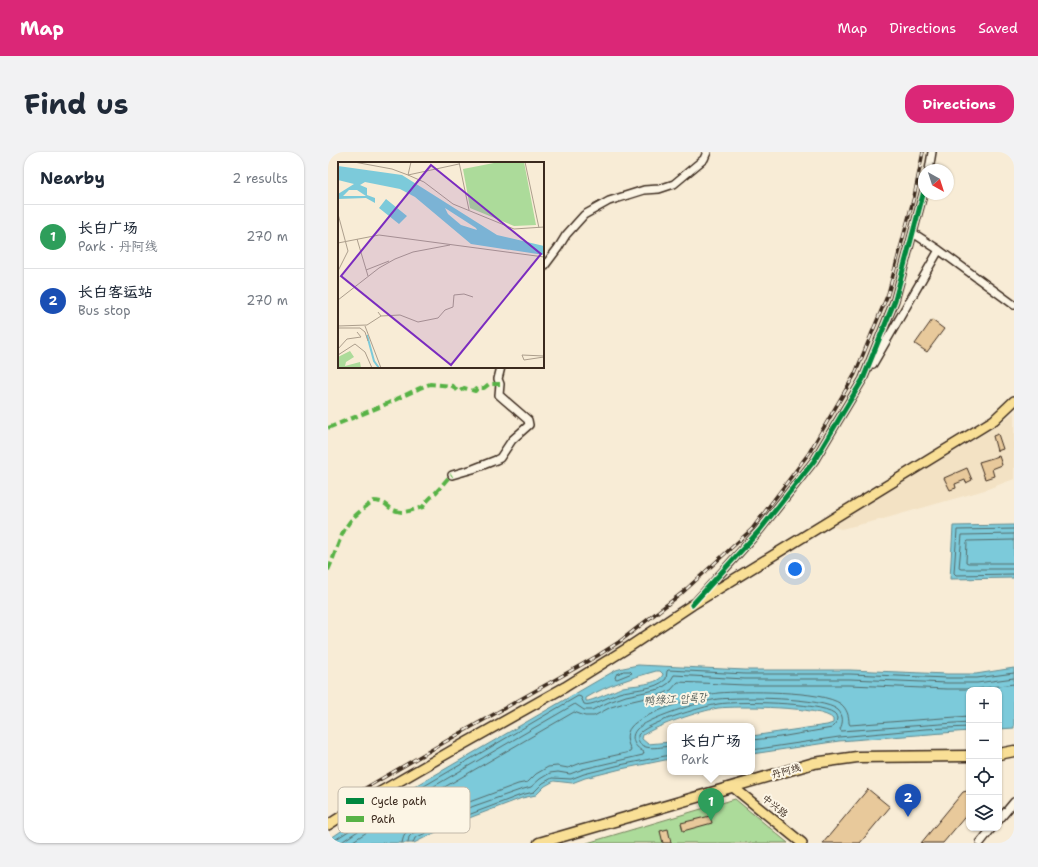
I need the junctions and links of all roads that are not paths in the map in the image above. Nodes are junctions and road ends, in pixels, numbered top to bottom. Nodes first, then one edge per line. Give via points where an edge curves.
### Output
1 (707, 152) edge
2 (932, 152) edge
3 (929, 164) edge
4 (922, 200) edge
5 (913, 233) junction
6 (938, 250) junction
7 (544, 267) edge
8 (1014, 305) edge
9 (501, 368) edge
10 (862, 378) junction
11 (1014, 401) edge
12 (452, 475) dead end
13 (692, 605) junction
14 (1014, 751) edge
15 (1002, 753) edge
16 (966, 756) edge
17 (392, 787) edge
18 (733, 787) junction
19 (1014, 802) edge
20 (1002, 816) edge
21 (338, 819) edge
22 (328, 825) edge
23 (990, 831) edge
24 (539, 843) edge
25 (802, 843) edge
26 (980, 843) edge

1 - 7 street via 704,159 674,184 608,201 584,215 566,235
2 - 3 street
4 - 5 street
5 - 6 street
5 - 10 street via 895,300
6 - 8 street
6 - 10 street via 874,363
9 - 12 street via 498,379 499,395 528,420 529,424 512,440 500,458
10 - 13 street via 814,461 759,531
11 - 13 main road via 994,420
13 - 17 main road via 565,687
14 - 15 highway
16 - 18 highway, 丹阿线 via 873,756 828,760
18 - 24 highway, 丹阿线
18 - 25 main road, 中兴路
19 - 20 street
21 - 22 main road
23 - 26 street

